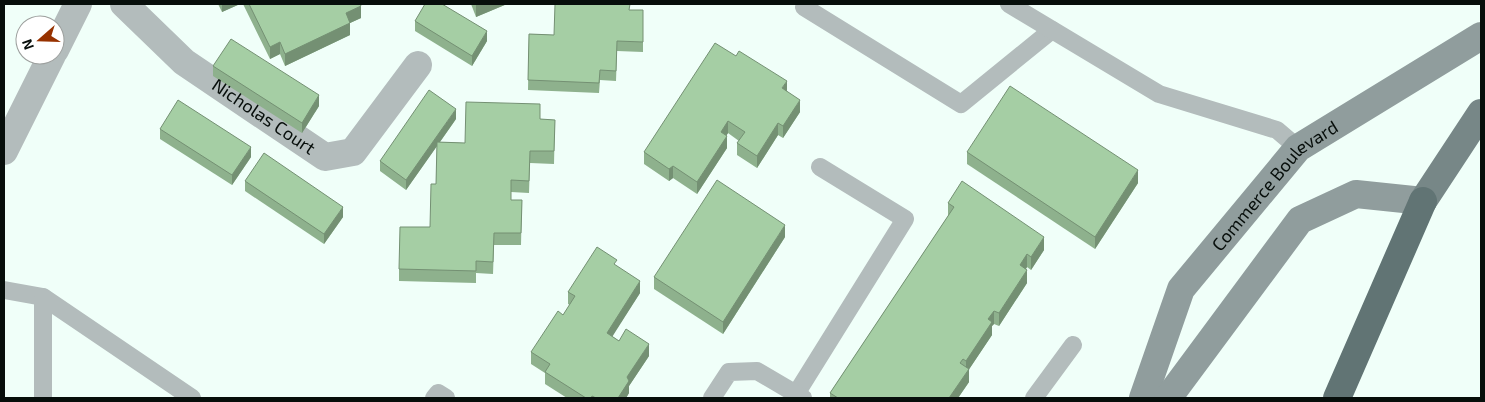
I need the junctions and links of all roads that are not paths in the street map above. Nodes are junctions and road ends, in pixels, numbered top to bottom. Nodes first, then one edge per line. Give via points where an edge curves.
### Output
1 (78, 4) edge
2 (124, 4) edge
3 (806, 4) edge
4 (1009, 4) edge
5 (65, 30) edge
6 (1052, 30) junction
7 (1481, 36) edge
8 (47, 65) edge
9 (418, 65) dead end
10 (1481, 113) edge
11 (1298, 148) junction
12 (4, 151) edge
13 (820, 166) dead end
14 (1423, 201) junction
15 (4, 290) edge
16 (43, 297) junction
17 (1073, 345) dead end
18 (173, 393) edge
19 (800, 396) edge
20 (43, 398) edge
21 (192, 398) edge
22 (434, 398) edge
23 (446, 398) edge
24 (712, 398) edge
25 (1034, 398) edge
26 (1143, 398) edge
27 (1168, 398) edge
28 (1337, 398) edge

1 - 5 street
2 - 9 street, Nicholas Court via 184,62 325,157 353,152
3 - 6 lane via 804,7 961,104
4 - 6 lane
6 - 11 lane via 1159,94 1278,130
7 - 11 street, Commerce Boulevard
8 - 12 street
10 - 14 main road
11 - 26 street, Commerce Boulevard via 1182,289
13 - 19 lane via 905,219
14 - 27 street via 1356,194 1300,220
14 - 28 highway
15 - 16 lane
16 - 18 lane
16 - 20 lane
17 - 25 lane
18 - 21 lane
19 - 24 lane via 757,371 729,372
22 - 23 lane via 438,393

